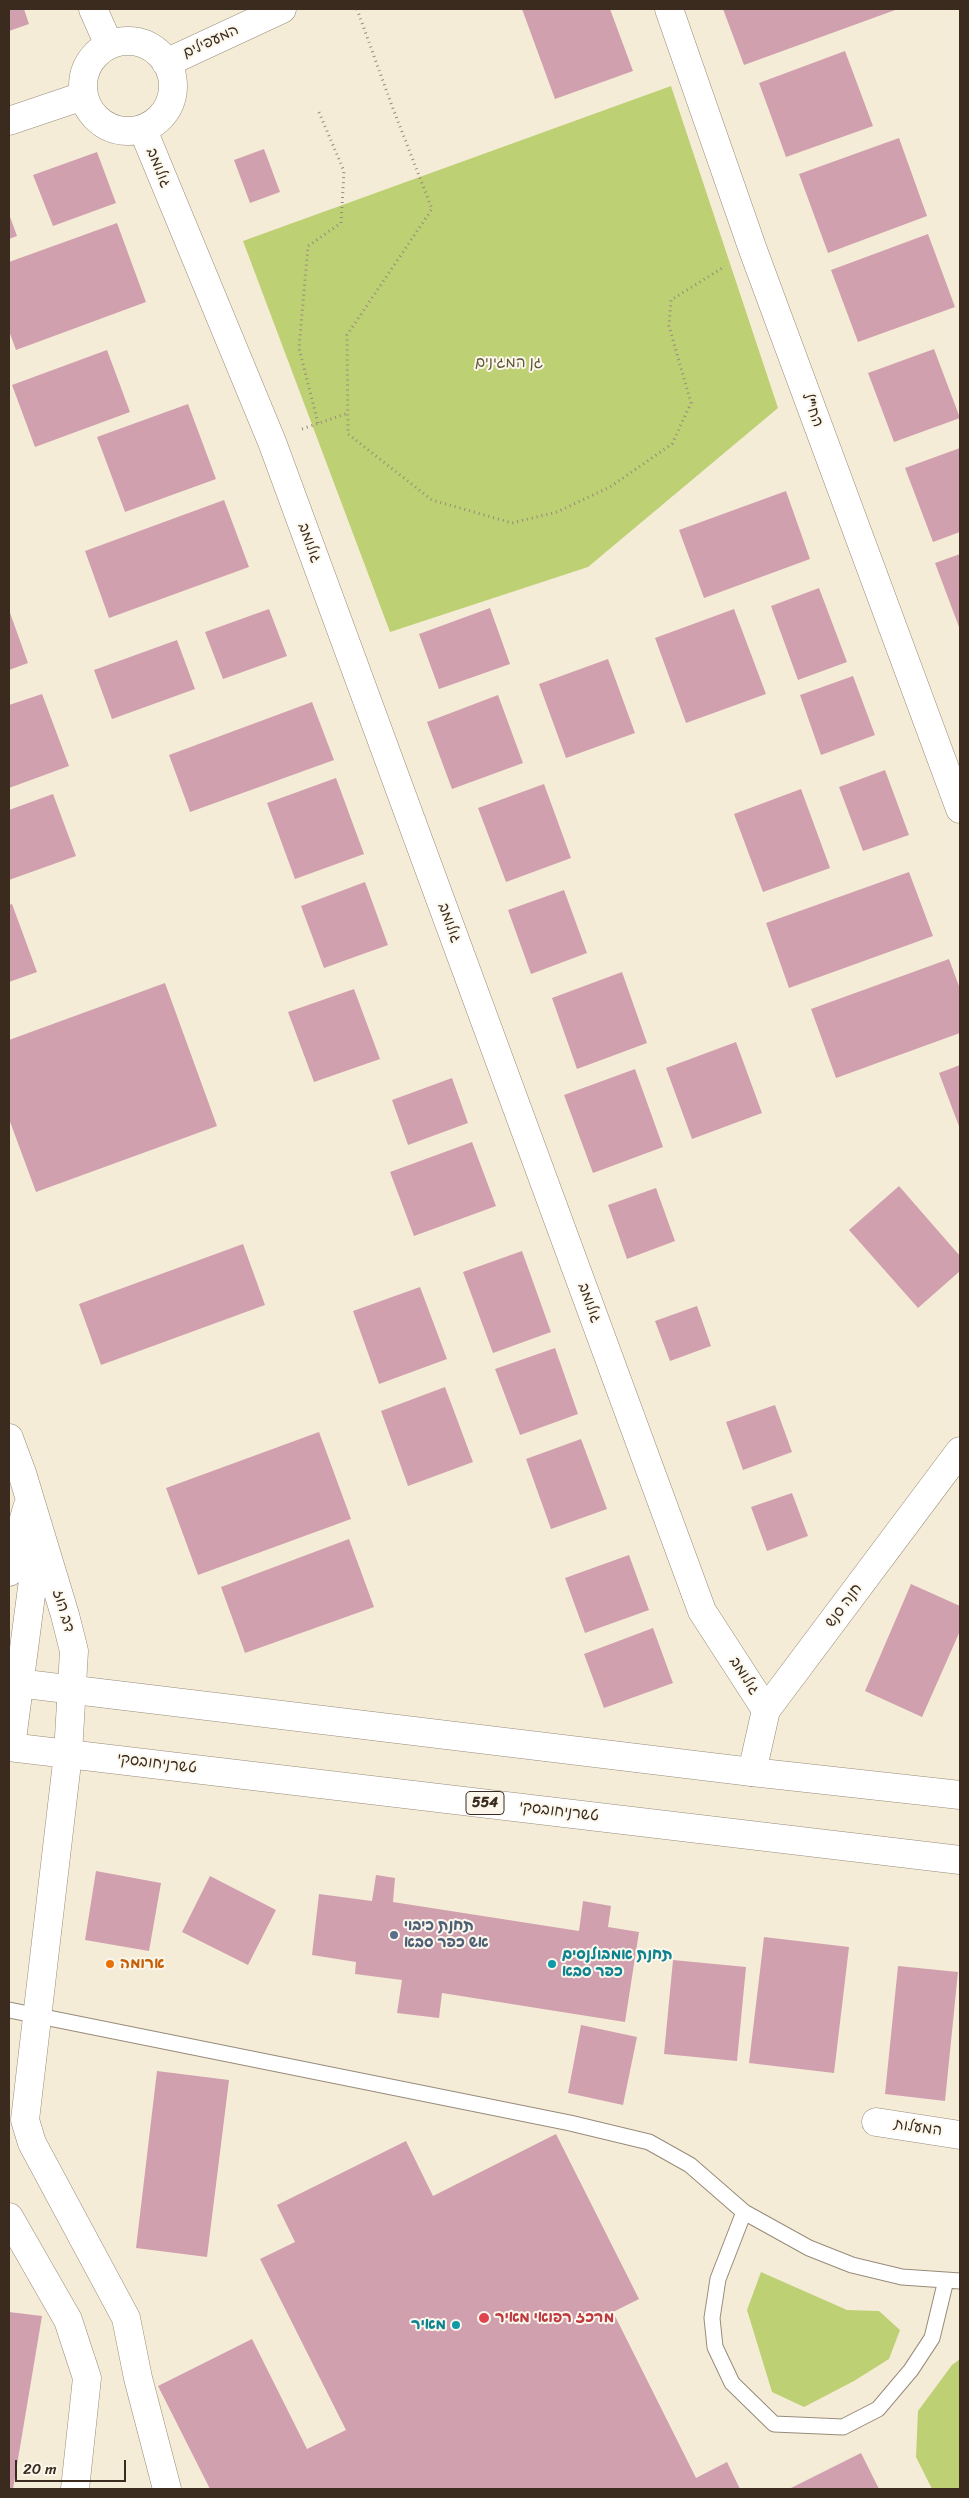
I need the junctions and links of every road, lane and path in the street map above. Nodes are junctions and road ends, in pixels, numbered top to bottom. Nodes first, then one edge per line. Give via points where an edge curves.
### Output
1 (93, 9) edge
2 (282, 9) edge
3 (357, 9) edge
4 (669, 9) edge
5 (109, 45) junction
6 (166, 63) junction
7 (83, 96) junction
8 (318, 110) dead end
9 (9, 121) edge
10 (143, 130) junction
11 (753, 250) junction
12 (348, 413) junction
13 (318, 423) junction
14 (298, 431) dead end
15 (960, 810) edge
16 (9, 1438) edge
17 (960, 1451) edge
18 (22, 1473) junction
19 (27, 1508) junction
20 (9, 1572) edge
21 (14, 1683) edge
22 (72, 1690) junction
23 (766, 1710) junction
24 (9, 1752) edge
25 (68, 1754) junction
26 (752, 1772) junction
27 (960, 1795) edge
28 (960, 1860) edge
29 (9, 2010) edge
30 (36, 2017) junction
31 (876, 2122) dead end
32 (960, 2135) edge
33 (744, 2212) junction
34 (9, 2217) edge
35 (953, 2280) edge
36 (75, 2489) edge
37 (167, 2489) edge

1 - 5 street
2 - 6 street, המעפילים
3 - 12 path via 432,209 347,335
4 - 11 street, החי"ל
5 - 6 street via 121,41 147,45
5 - 7 street via 90,61 85,72
6 - 10 street via 172,75 171,102 164,114
7 - 9 street
7 - 10 street via 96,118 106,126 130,132
8 - 13 path via 344,171 342,223 308,246 299,348
10 - 23 street, גולומב via 272,442 702,1611
11 - 12 path via 671,300 669,326 691,403 672,444 610,487 557,512 512,523 432,500 348,434
11 - 15 street, החי"ל
12 - 13 path
13 - 14 path
16 - 18 street, דב הוז
17 - 23 street, חנה סנש
18 - 19 street, דב הוז
18 - 22 street, דב הוז via 74,1651
19 - 20 street
19 - 21 street, דב הוז via 33,1580
21 - 22 street
21 - 24 street, דב הוז
22 - 25 street, דב הוז
22 - 26 street
23 - 26 street, חנה סנש
24 - 25 street, טשרניחובסקי / 554
25 - 28 street, טשרניחובסקי / 554
25 - 30 street, דב הוז
26 - 27 street
29 - 30 lane
30 - 33 lane via 570,2123 649,2142 690,2165
30 - 37 street, דב הוז via 25,2120 32,2143 126,2318
31 - 32 street, המעלות
33 - 35 lane via 809,2248 852,2265 902,2277
33 - 35 lane via 718,2279 712,2318 715,2347 732,2383 774,2424 843,2427 878,2409 911,2370 932,2338
34 - 36 street via 68,2320 86,2378

